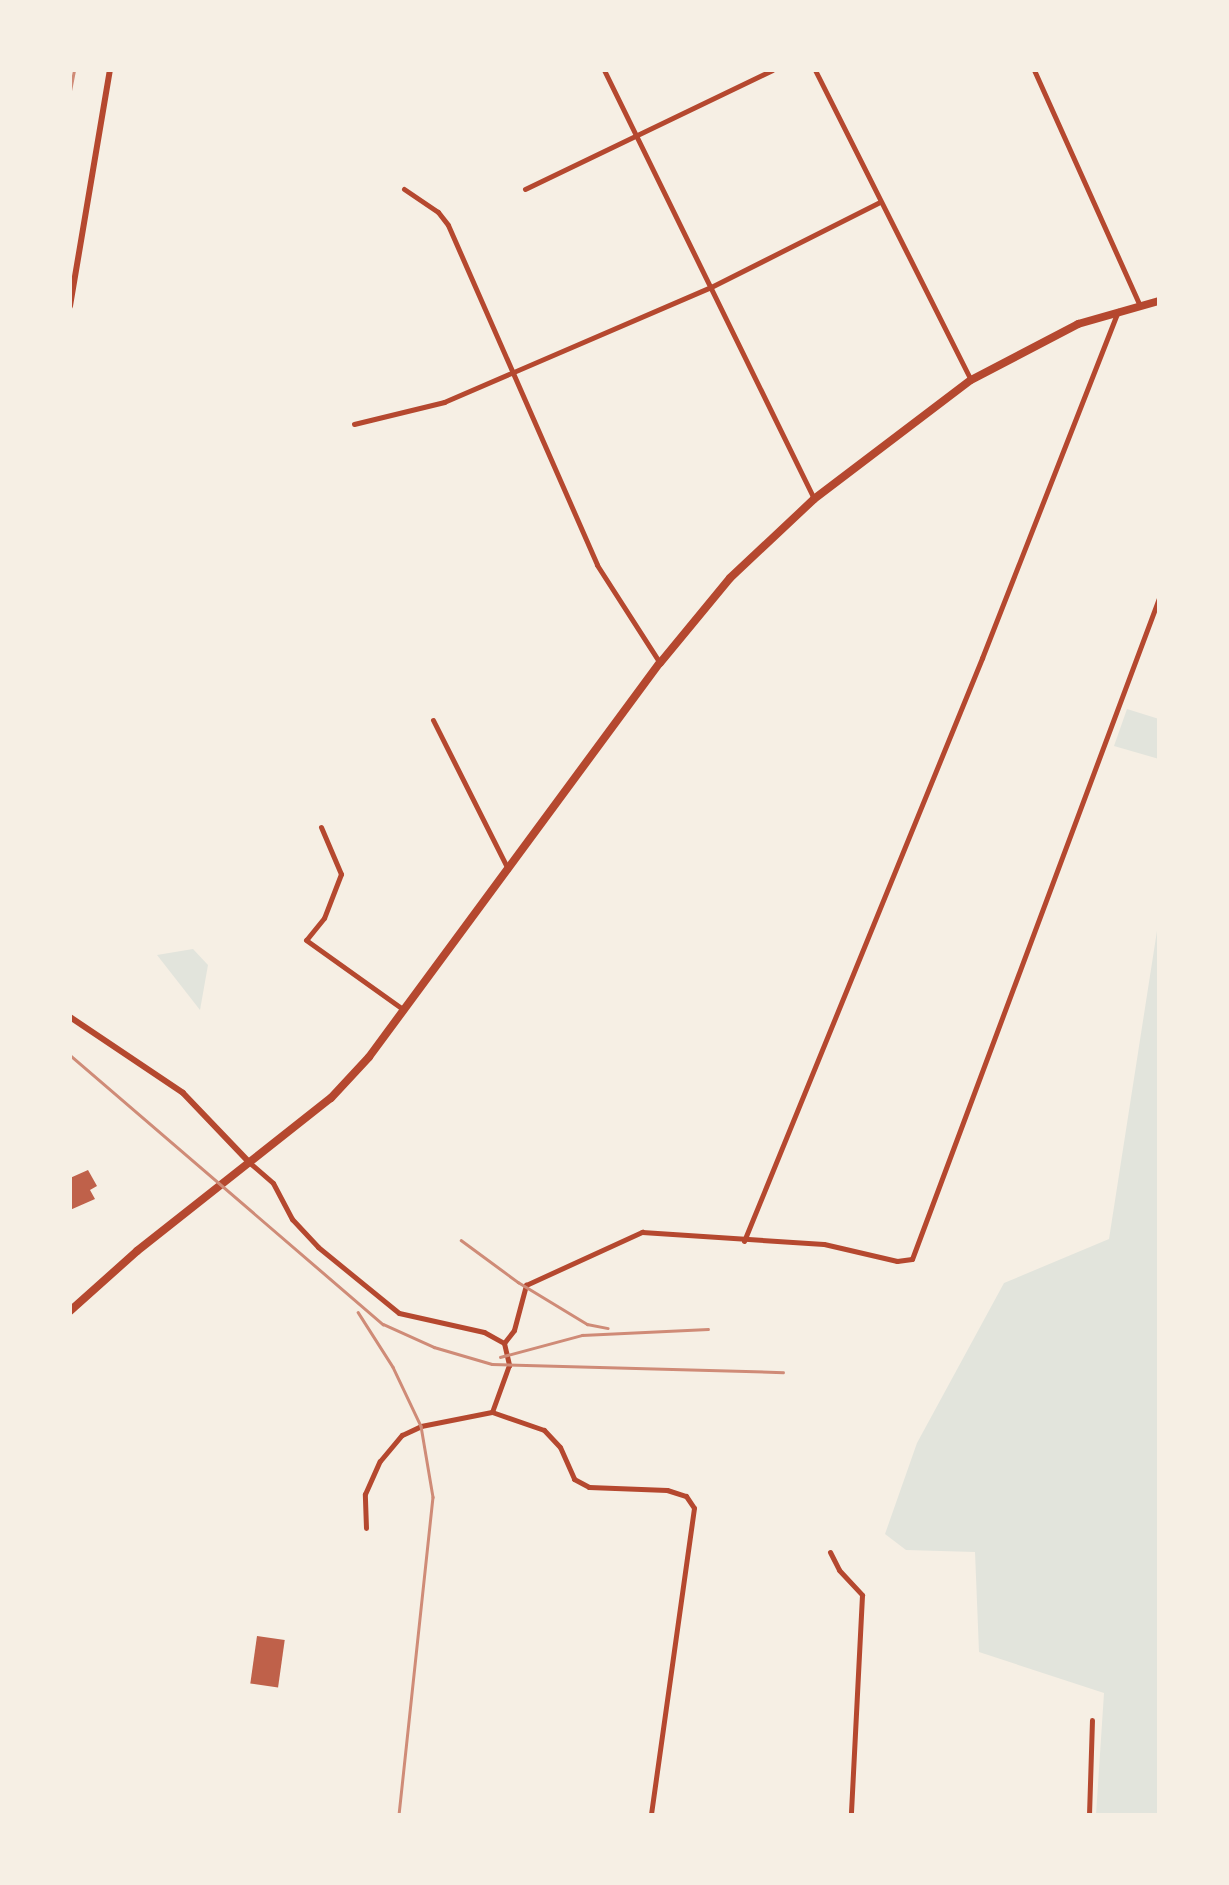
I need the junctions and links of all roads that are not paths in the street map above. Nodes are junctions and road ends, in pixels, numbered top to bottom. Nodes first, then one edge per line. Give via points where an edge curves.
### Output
1 (110, 70) edge
2 (604, 70) edge
3 (772, 70) edge
4 (815, 70) edge
5 (1034, 70) edge
6 (638, 137) junction
7 (404, 189) dead end
8 (524, 189) dead end
9 (880, 202) junction
10 (711, 287) junction
11 (1159, 301) edge
12 (1139, 304) junction
13 (70, 306) edge
14 (1119, 309) junction
15 (510, 372) junction
16 (971, 380) junction
17 (354, 424) dead end
18 (814, 499) junction
19 (1159, 598) edge
20 (660, 663) junction
21 (433, 720) dead end
22 (320, 827) dead end
23 (508, 870) junction
24 (404, 1010) junction
25 (70, 1017) edge
26 (250, 1163) junction
27 (744, 1241) junction
28 (70, 1310) edge
29 (504, 1343) junction
30 (492, 1412) junction
31 (366, 1528) dead end
32 (830, 1552) dead end
33 (1092, 1720) dead end
34 (651, 1815) edge
35 (851, 1815) edge
36 (1089, 1815) edge

1 - 13 street
2 - 6 street
3 - 6 street
4 - 9 street
5 - 12 street
6 - 8 street
6 - 10 street
7 - 15 street via 448,225
9 - 10 street
9 - 16 street
10 - 15 street
10 - 18 street
11 - 12 main road
12 - 14 main road
14 - 16 main road
14 - 27 street
15 - 17 street via 444,402
15 - 20 street via 597,565
16 - 18 main road
18 - 20 main road via 730,578
19 - 27 street via 912,1259 897,1262 824,1244
20 - 23 main road
21 - 23 street
22 - 24 street via 341,874 324,918 306,940
23 - 24 main road
24 - 26 main road via 331,1098
25 - 26 street via 183,1094
26 - 28 main road
26 - 29 street via 318,1247 399,1314 484,1332
27 - 29 street via 642,1232 624,1237 526,1286
29 - 30 street via 509,1365
30 - 31 street via 402,1436 380,1461 365,1494
30 - 34 street via 544,1430 574,1479 589,1487 668,1490 686,1496 694,1508
32 - 35 street via 862,1595
33 - 36 street

